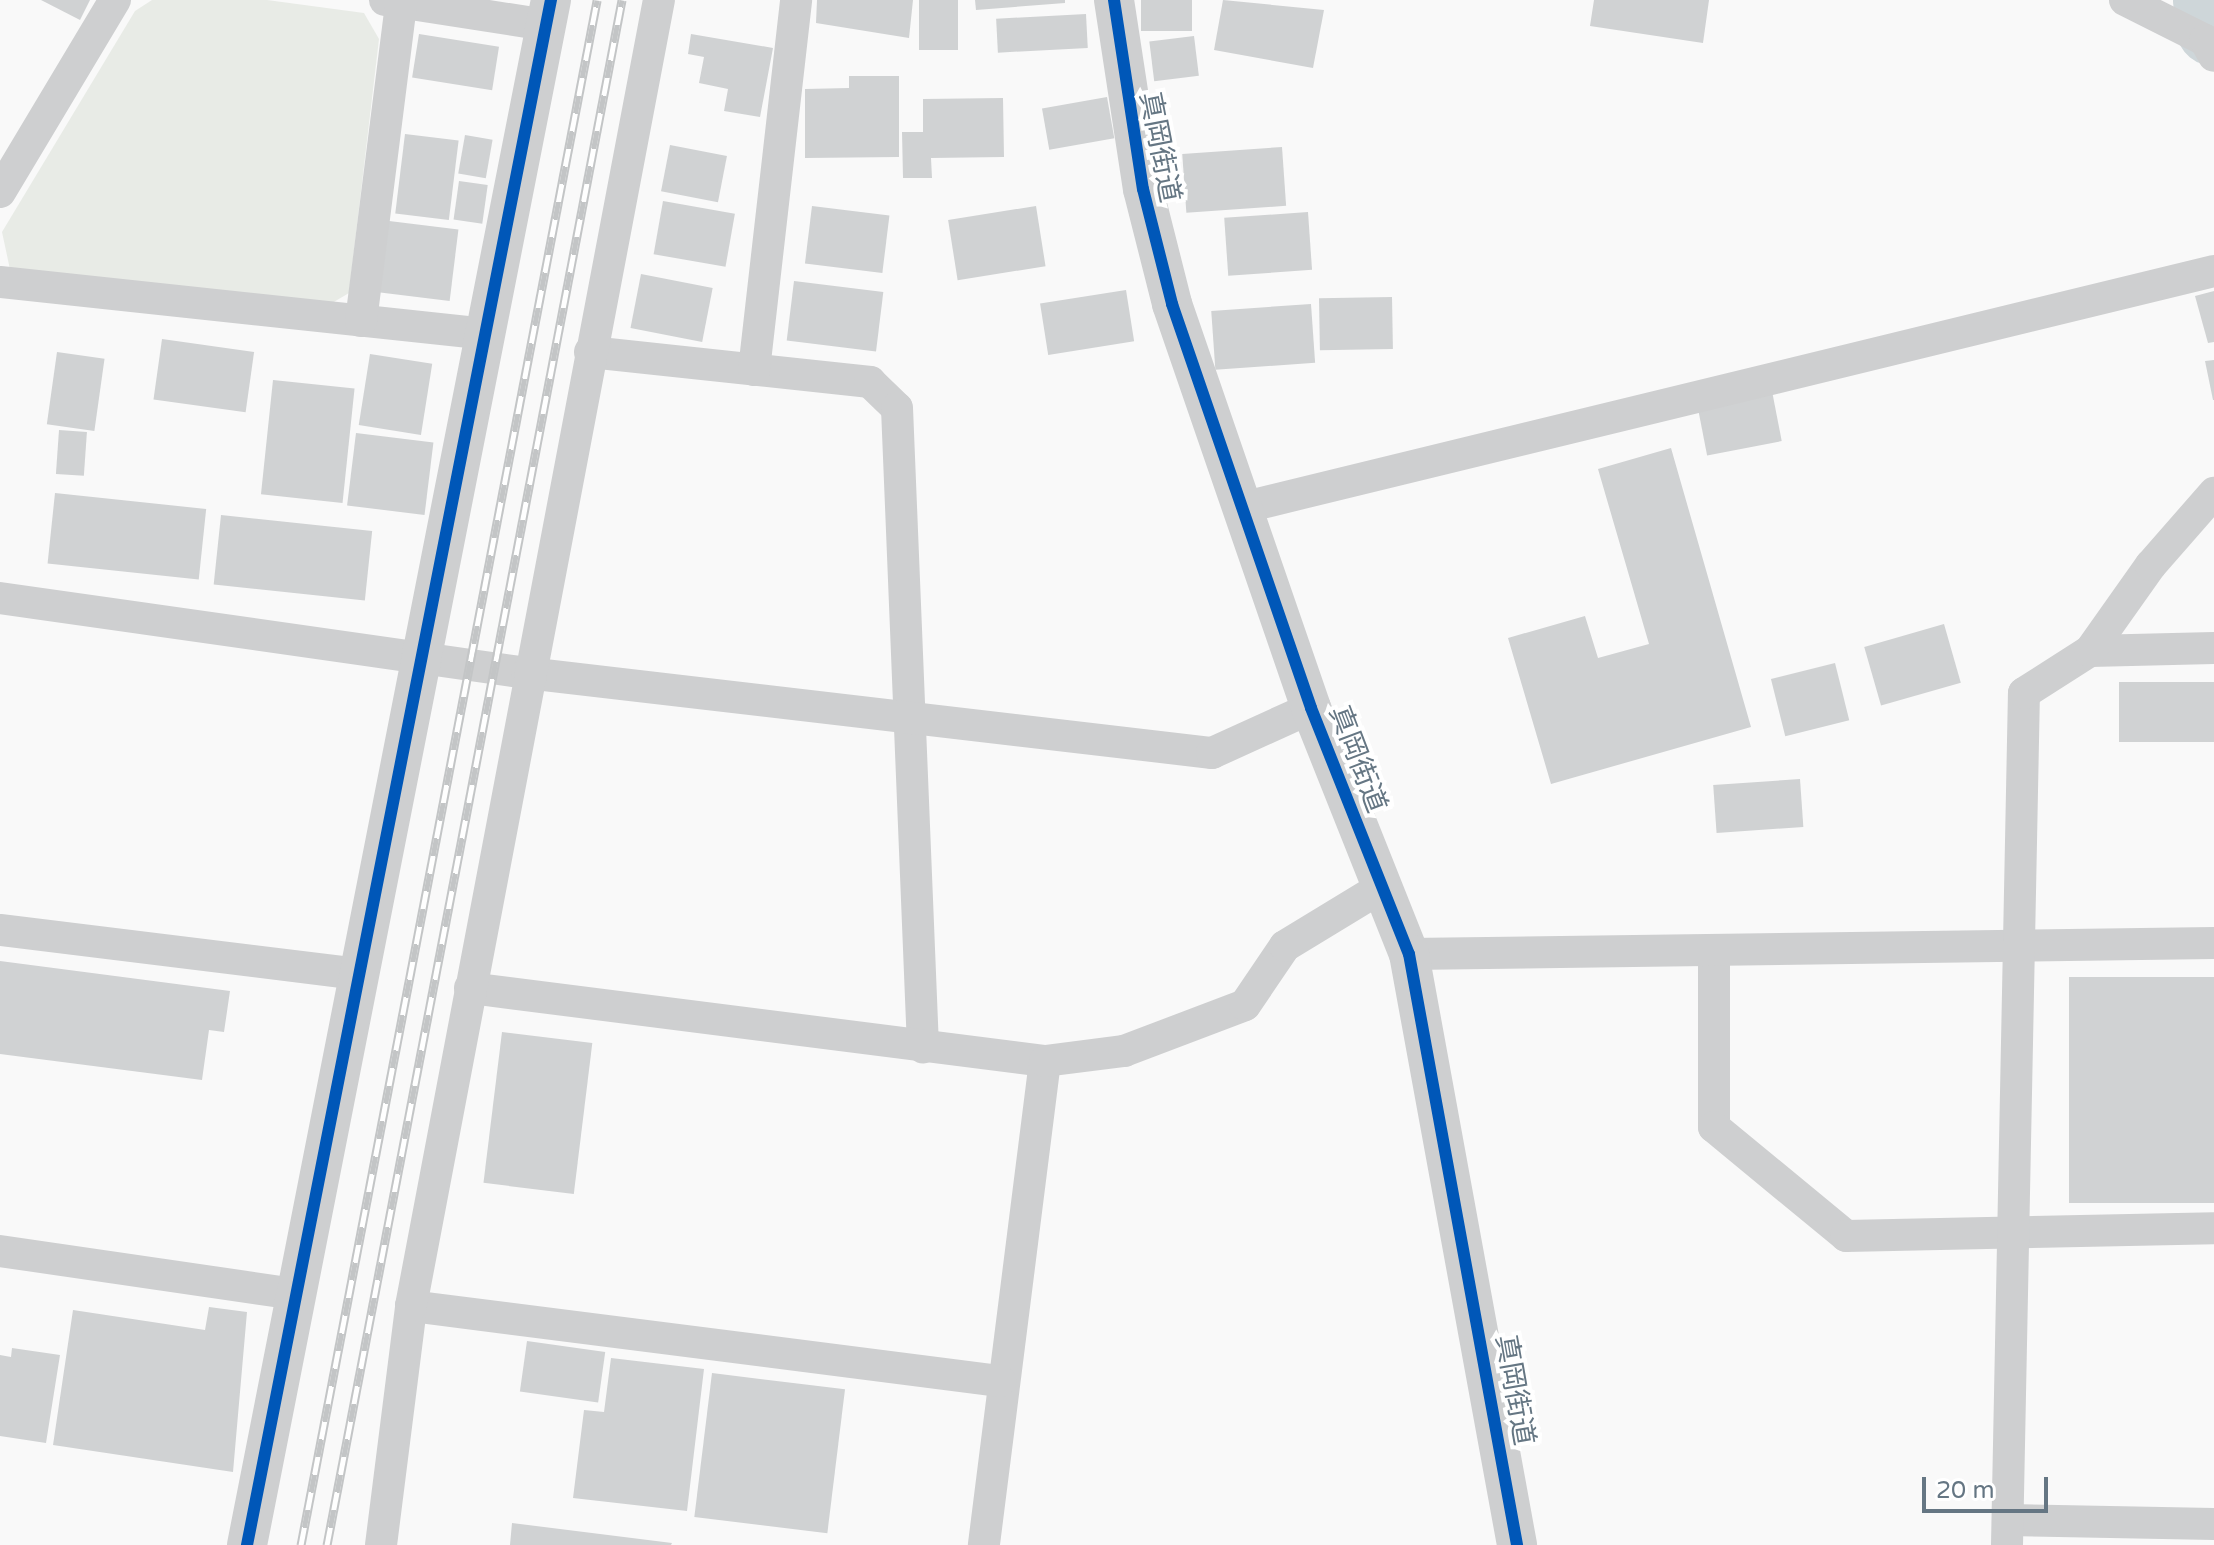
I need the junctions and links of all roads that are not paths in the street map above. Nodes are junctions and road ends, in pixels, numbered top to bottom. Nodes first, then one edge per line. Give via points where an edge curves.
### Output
1 (115, 0) edge
2 (659, 0) edge
3 (796, 0) edge
4 (1114, 0) edge
5 (2125, 0) edge
6 (393, 1) edge
7 (549, 12) edge
8 (2214, 56) edge
9 (0, 192) edge
10 (2214, 271) edge
11 (0, 282) edge
12 (361, 321) junction
13 (488, 334) junction
14 (590, 352) junction
15 (754, 370) junction
16 (2214, 493) edge
17 (1245, 507) junction
18 (0, 598) edge
19 (2214, 648) edge
20 (2090, 651) junction
21 (417, 658) junction
22 (527, 673) junction
23 (1311, 708) junction
24 (910, 718) junction
25 (1382, 887) junction
26 (0, 930) edge
27 (2214, 943) edge
28 (2015, 949) junction
29 (1714, 952) junction
30 (1409, 954) junction
31 (356, 974) junction
32 (470, 988) junction
33 (923, 1047) junction
34 (1045, 1061) junction
35 (2214, 1228) edge
36 (2012, 1232) junction
37 (0, 1251) edge
38 (295, 1294) junction
39 (411, 1306) junction
40 (1000, 1381) junction
41 (2214, 1524) edge
42 (2007, 1533) edge
43 (247, 1545) edge
44 (381, 1545) edge
45 (984, 1545) edge
46 (1517, 1545) edge

1 - 9 street
2 - 14 street
3 - 15 street
4 - 17 street, 真岡街道 via 1143,189 1168,290
5 - 8 street via 2205,40
6 - 7 street
6 - 12 street
7 - 13 street
10 - 17 street
11 - 12 street
12 - 13 street
13 - 21 street
14 - 15 street
14 - 22 street
15 - 24 street via 870,382 897,408
16 - 20 street via 2151,565
17 - 23 street, 真岡街道
18 - 21 street
19 - 20 street
20 - 28 street via 2024,693
21 - 22 street
21 - 31 street
22 - 24 street
22 - 32 street
23 - 24 street via 1212,753
23 - 25 street, 真岡街道
24 - 33 street
25 - 30 street, 真岡街道
25 - 34 street via 1285,946 1245,1005 1124,1051
26 - 31 street
27 - 28 street
28 - 29 street
28 - 36 street
29 - 30 street
29 - 36 street via 1714,1127 1846,1236
30 - 46 street, 真岡街道
31 - 38 street
32 - 33 street
32 - 39 street
33 - 34 street
34 - 40 street
35 - 36 street
36 - 42 street
37 - 38 street
38 - 43 street
39 - 40 street
39 - 44 street
40 - 45 street
41 - 42 street

